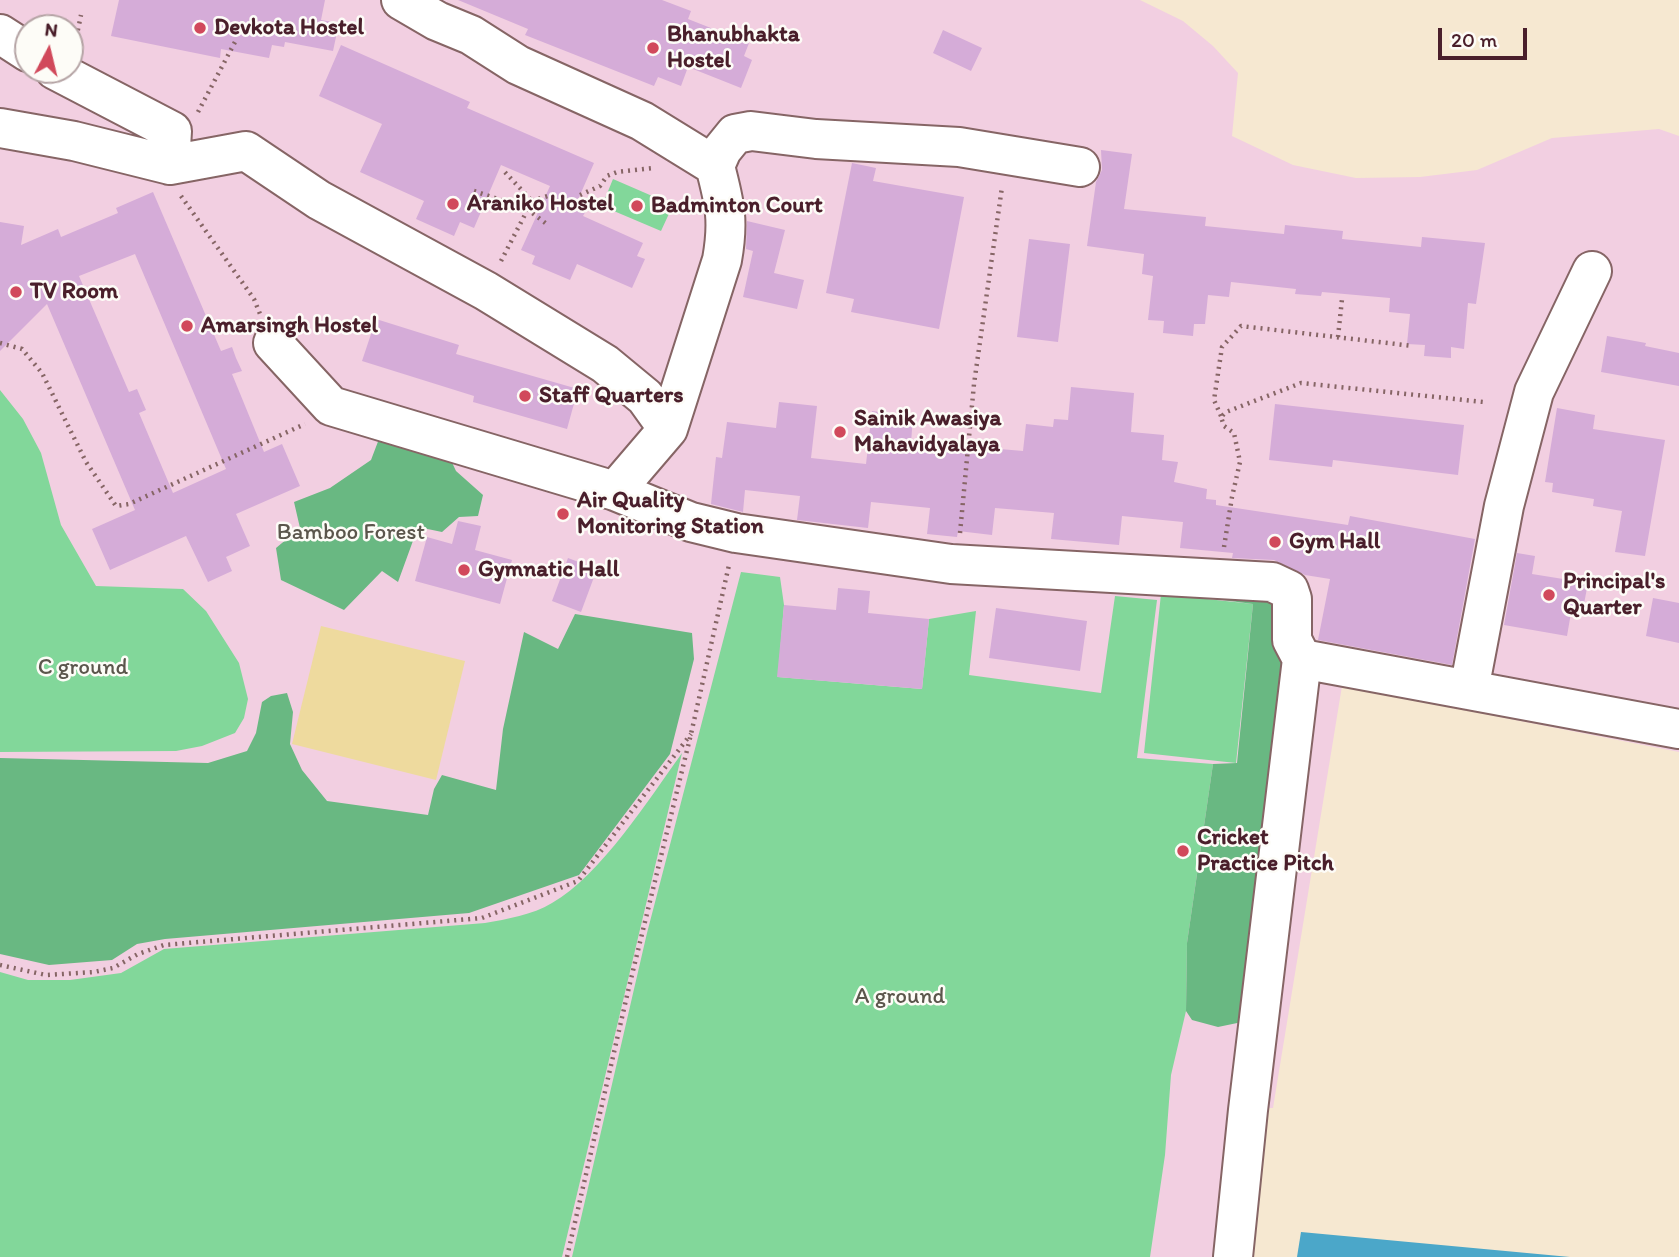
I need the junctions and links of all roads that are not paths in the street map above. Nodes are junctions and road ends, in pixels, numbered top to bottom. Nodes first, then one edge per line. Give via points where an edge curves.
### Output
1 (401, 0) edge
2 (471, 35) junction
3 (538, 44) dead end
4 (78, 84) edge
5 (0, 128) edge
6 (715, 166) junction
7 (1080, 167) dead end
8 (173, 176) junction
9 (1592, 271) dead end
10 (273, 343) road end
11 (668, 429) junction
12 (615, 491) junction
13 (1302, 659) junction
14 (1469, 690) junction
15 (1679, 729) edge
16 (1233, 1257) edge

1 - 2 street
2 - 3 street
2 - 6 street via 517,65 642,121
4 - 8 street via 172,131
5 - 8 street via 74,141
6 - 7 street via 734,134 751,131 959,147
6 - 11 street via 727,213 724,247
8 - 11 street via 246,151 319,200 486,291 605,364 645,397
9 - 14 street via 1534,392 1504,506
10 - 12 street via 331,406
11 - 12 street
12 - 13 street via 691,523 736,533 951,564 1272,582 1289,590 1292,640
13 - 14 street
13 - 16 street
14 - 15 street

